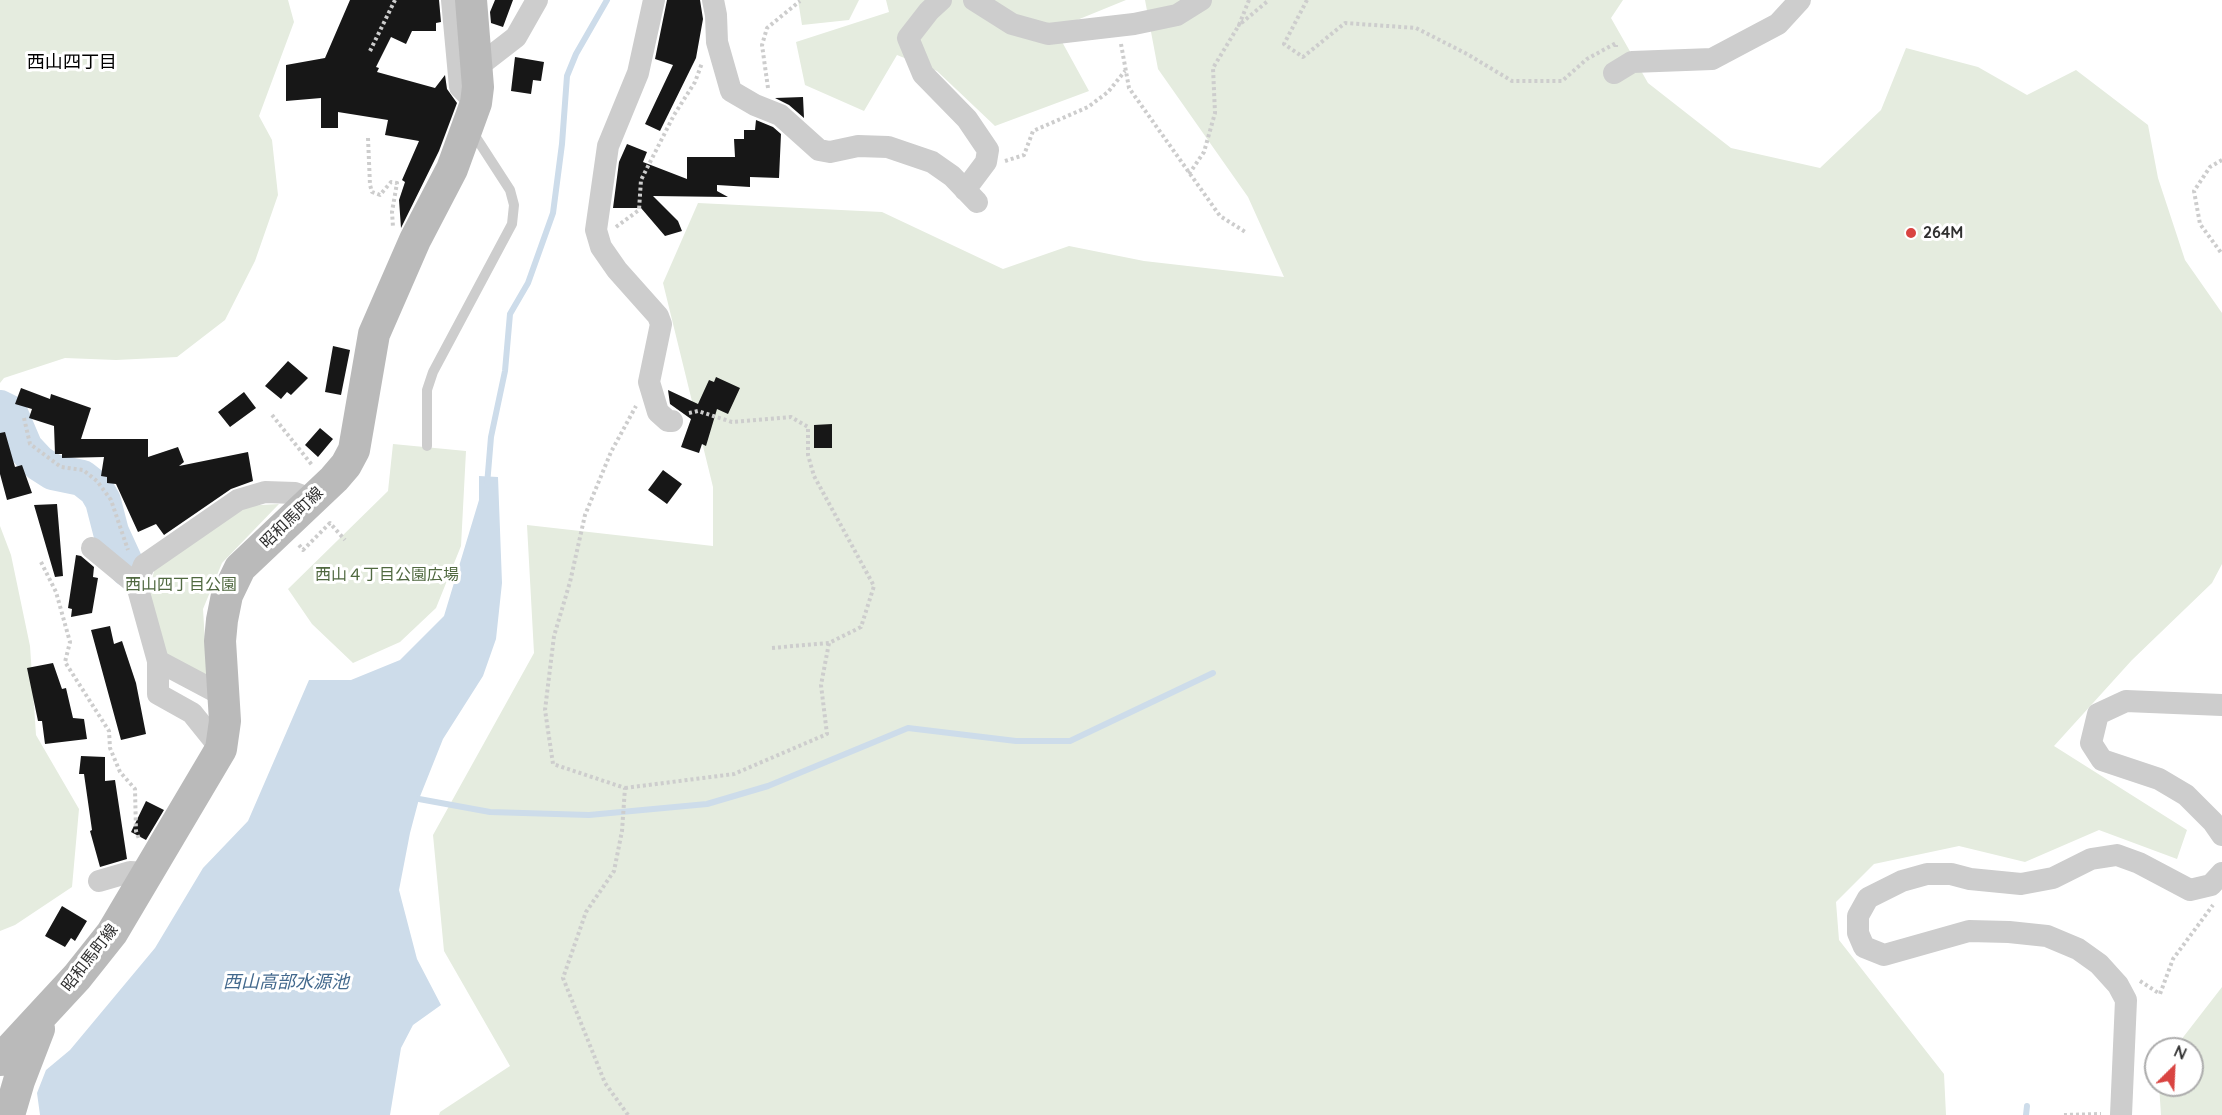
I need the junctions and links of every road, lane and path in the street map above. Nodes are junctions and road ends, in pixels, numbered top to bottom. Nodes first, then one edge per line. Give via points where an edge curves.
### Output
1 (395, 0) edge
2 (452, 0) edge
3 (471, 0) edge
4 (537, 0) edge
5 (654, 0) edge
6 (941, 0) edge
7 (974, 0) edge
8 (1202, 0) edge
9 (1249, 0) edge
10 (1269, 0) edge
11 (1307, 0) edge
12 (1800, 0) edge
13 (800, 1) edge
14 (716, 5) edge
15 (1239, 25) junction
16 (1118, 26) junction
17 (717, 42) junction
18 (370, 51) dead end
19 (476, 68) junction
20 (1126, 70) junction
21 (1614, 73) dead end
22 (1562, 81) dead end
23 (770, 111) junction
24 (471, 117) junction
25 (368, 138) dead end
26 (2222, 160) edge
27 (1000, 163) dead end
28 (1189, 174) junction
29 (1247, 233) dead end
30 (415, 240) junction
31 (599, 240) junction
32 (2222, 254) edge
33 (649, 382) junction
34 (272, 415) dead end
35 (24, 418) dead end
36 (672, 421) joint
37 (427, 446) dead end
38 (303, 496) junction
39 (92, 548) dead end
40 (41, 562) dead end
41 (141, 575) junction
42 (829, 643) junction
43 (771, 648) dead end
44 (158, 661) junction
45 (224, 696) junction
46 (2222, 705) edge
47 (221, 749) junction
48 (625, 788) junction
49 (2222, 835) edge
50 (150, 868) junction
51 (2222, 873) edge
52 (99, 881) dead end
53 (2214, 904) dead end
54 (2118, 985) junction
55 (50, 1007) junction
56 (0, 1060) edge
57 (9, 1115) edge
58 (628, 1115) edge
59 (2064, 1115) edge
60 (2107, 1115) edge
61 (2121, 1115) edge

1 - 18 path
2 - 24 street via 460,87
3 - 19 main road, 昭和馬町線
4 - 19 street via 516,37
5 - 31 street via 638,73 605,157 597,215
6 - 23 street via 908,38 922,74 968,118 988,150 971,196 939,167 910,153 888,147 858,146 830,152 819,150 796,127
7 - 16 street via 1012,24 1048,34
8 - 16 street via 1177,15
9 - 15 path
10 - 15 path
11 - 22 path via 1284,44 1303,57 1345,23 1416,28 1512,81
12 - 21 street via 1778,24 1712,58 1632,62
13 - 23 path via 767,28 762,45
14 - 17 street
15 - 28 path via 1213,68 1215,112 1204,152
16 - 20 path
17 - 23 street via 731,91
17 - 31 path via 707,51 695,82 653,152 641,180 639,210
19 - 24 main road, 昭和馬町線
20 - 27 path via 1108,92 1088,106 1034,131 1024,155
20 - 28 path via 1129,88
24 - 30 main road, 昭和馬町線 via 452,169
24 - 37 lane via 477,139 510,190 514,205 512,224 433,372 427,390
25 - 30 path via 372,192 380,195 391,182 397,183 393,227
26 - 32 path via 2210,167 2194,190 2200,224
28 - 29 path via 1220,216
30 - 38 main road, 昭和馬町線 via 374,333 354,450 346,465
31 - 33 street via 617,270 661,324
33 - 36 street via 658,412
33 - 48 path via 611,452 585,515 554,636 545,710 553,764
34 - 38 path via 316,470
35 - 41 path via 30,444 61,467 83,470 97,481 111,500
36 - 42 path via 698,411 732,422 791,417 808,427 808,455 814,476 874,586 861,627
38 - 41 street via 265,492 238,500
38 - 45 main road, 昭和馬町線 via 240,568 227,595 220,641
39 - 41 street
40 - 50 path via 56,592 70,642 65,662 109,731 110,748 120,772 135,789 136,831
41 - 44 street
42 - 43 path
42 - 48 path via 821,685 827,734 734,774
44 - 45 street
44 - 47 street via 158,694 192,713
45 - 47 main road, 昭和馬町線 via 225,734
46 - 49 street via 2126,701 2098,714 2091,743 2102,760 2158,779 2186,795
47 - 50 main road, 昭和馬町線
48 - 58 path via 614,871 586,912 563,978 605,1083
50 - 52 street
50 - 55 main road, 昭和馬町線 via 112,933
51 - 54 street via 2211,885 2190,890 2117,855 2091,859 2053,878 2021,884 1927,874 1868,898 1858,916 1858,933 1864,947 1884,955 1969,931 2047,936 2085,954
53 - 54 path via 2173,958 2160,994 2132,976
54 - 61 street via 2126,1000
55 - 56 main road, 昭和馬町線
55 - 57 main road, 昭和馬町線 via 30,1050
59 - 60 path

